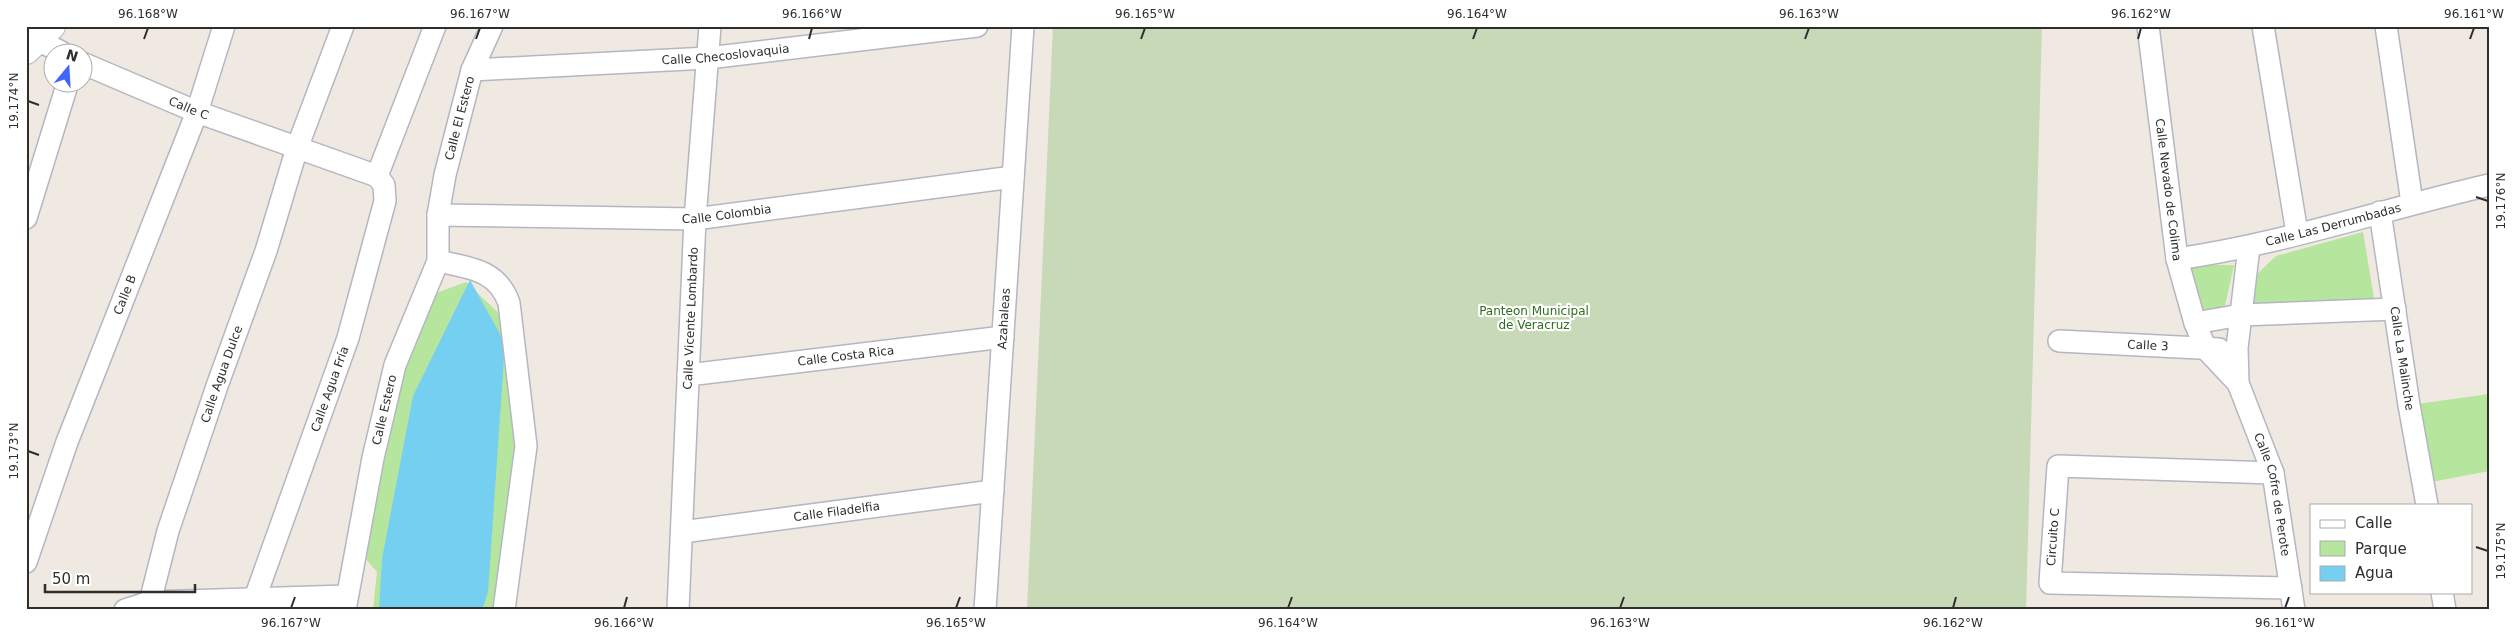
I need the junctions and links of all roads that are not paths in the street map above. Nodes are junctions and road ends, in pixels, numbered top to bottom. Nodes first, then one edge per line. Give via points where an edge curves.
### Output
1 (224, 26) edge
2 (343, 26) edge
3 (492, 26) edge
4 (710, 26) edge
5 (977, 26) edge
6 (1022, 26) edge
7 (2148, 26) edge
8 (2263, 26) edge
9 (2386, 26) edge
10 (432, 35) edge
11 (708, 58) junction
12 (92, 67) edge
13 (472, 70) junction
14 (65, 92) edge
15 (197, 112) junction
16 (297, 148) junction
17 (377, 176) junction
18 (1013, 177) junction
19 (2489, 185) edge
20 (2412, 203) junction
21 (2380, 212) junction
22 (27, 215) edge
23 (438, 215) junction
24 (695, 219) junction
25 (2297, 233) junction
26 (2249, 247) junction
27 (2177, 259) junction
28 (438, 261) junction
29 (2395, 309) junction
30 (2241, 314) junction
31 (2195, 323) junction
32 (1003, 338) junction
33 (2059, 341) dead end
34 (2237, 348) junction
35 (2206, 349) junction
36 (688, 375) junction
37 (2238, 383) junction
38 (2273, 473) junction
39 (993, 490) junction
40 (2427, 504) edge
41 (682, 532) junction
42 (26, 562) edge
43 (2291, 588) junction
44 (2442, 594) edge
45 (255, 598) junction
46 (150, 602) junction
47 (346, 603) edge
48 (125, 610) edge
49 (504, 610) edge
50 (678, 610) edge
51 (985, 610) edge
52 (2294, 610) edge
53 (2445, 610) edge

1 - 15 street, Calle B
2 - 16 street, Calle Agua Dulce
3 - 13 street, Calle El Estero
4 - 11 street, Calle Vicente Lombardo
5 - 11 street, Calle Checoslovaquia
6 - 18 street, Azahaleas
7 - 27 street, Calle Nevado de Colima
8 - 25 street
9 - 20 street
10 - 17 street
11 - 13 street, Calle Checoslovaquia
11 - 24 street, Calle Vicente Lombardo
12 - 15 street, Calle C
13 - 23 street, Calle El Estero via 444,175
14 - 22 street
15 - 16 street, Calle C
15 - 42 street, Calle B via 67,442
16 - 17 street, Calle C
16 - 46 street, Calle Agua Dulce via 266,251 168,531
17 - 45 street, Calle Agua Fría via 384,186 385,201 348,338
18 - 24 street, Calle Colombia
18 - 32 street, Azahaleas
19 - 20 street, Calle Las Derrumbadas
20 - 21 street, Calle Las Derrumbadas
21 - 25 street, Calle Las Derrumbadas
21 - 29 street, Calle La Malinche
23 - 24 street, Calle Colombia
23 - 28 street, Calle Estero
24 - 36 street, Calle Vicente Lombardo
25 - 26 street, Calle Las Derrumbadas
26 - 27 street, Calle Las Derrumbadas
26 - 30 street, Calle Cofre de Perote
27 - 31 street, Calle Nevado de Colima
28 - 47 street, Calle Estero via 395,365 373,458
28 - 49 street via 477,270 495,278 504,288 509,303 526,446
29 - 30 street
29 - 40 street, Calle La Malinche
30 - 31 street
30 - 34 street, Calle Cofre de Perote
31 - 35 street, Calle Nevado de Colima
32 - 36 street, Calle Costa Rica
32 - 39 street, Azahaleas
33 - 35 street, Calle 3
34 - 35 street, Calle 3
34 - 37 street, Calle Cofre de Perote
35 - 37 street, Calle Cofre de Perote
36 - 41 street, Calle Vicente Lombardo
37 - 38 street, Calle Cofre de Perote
38 - 43 street, Calle Cofre de Perote
38 - 43 street, Circuito C via 2058,466 2050,584
39 - 41 street, Calle Filadelfia
39 - 51 street, Azahaleas
41 - 50 street, Calle Vicente Lombardo
43 - 52 street, Calle Cofre de Perote
44 - 53 street
45 - 46 street
45 - 47 street
46 - 48 street

